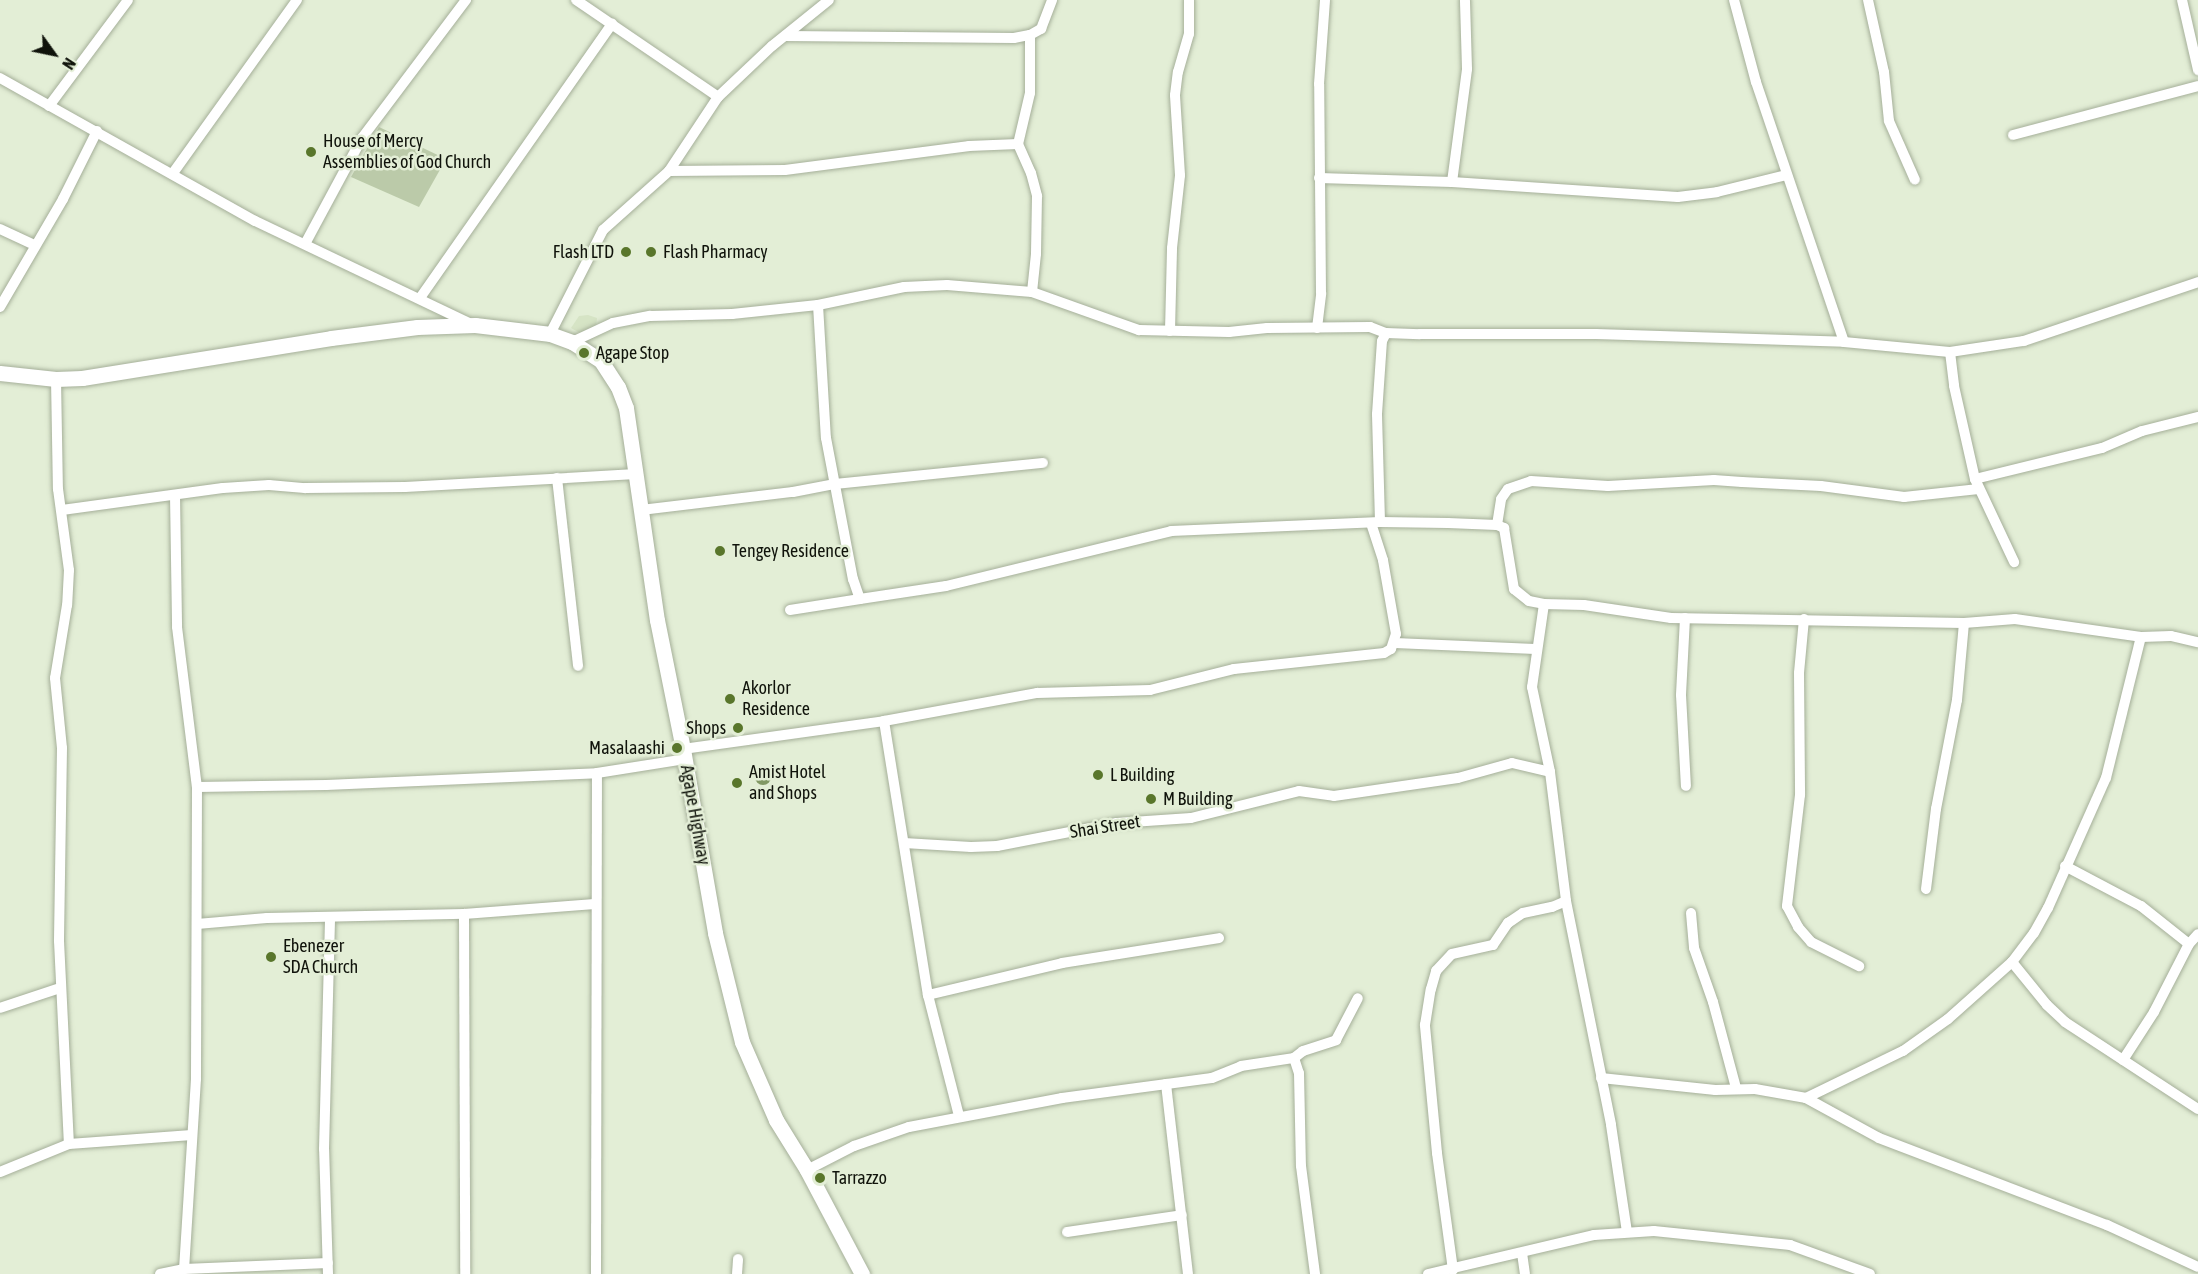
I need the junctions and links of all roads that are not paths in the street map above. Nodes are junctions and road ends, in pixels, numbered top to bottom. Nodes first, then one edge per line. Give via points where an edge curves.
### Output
1 (128, 0) edge
2 (297, 0) edge
3 (466, 0) edge
4 (576, 0) edge
5 (829, 0) edge
6 (1052, 0) edge
7 (1189, 0) edge
8 (1325, 0) edge
9 (1465, 0) edge
10 (1734, 0) edge
11 (1868, 0) edge
12 (2182, 0) edge
13 (612, 24) junction
14 (1030, 35) junction
15 (785, 36) junction
16 (2198, 70) edge
17 (0, 78) edge
18 (2198, 86) edge
19 (718, 97) junction
20 (49, 106) junction
21 (97, 131) junction
22 (2013, 135) dead end
23 (1018, 144) junction
24 (669, 171) junction
25 (173, 173) junction
26 (1787, 175) junction
27 (1319, 178) junction
28 (1915, 180) dead end
29 (1452, 182) junction
30 (0, 229) edge
31 (305, 244) junction
32 (35, 245) junction
33 (2198, 282) edge
34 (1032, 292) junction
35 (420, 298) junction
36 (818, 305) junction
37 (0, 307) edge
38 (475, 326) junction
39 (1317, 328) junction
40 (1170, 331) junction
41 (1386, 333) junction
42 (550, 334) junction
43 (572, 342) junction
44 (1844, 342) junction
45 (1950, 352) junction
46 (0, 374) edge
47 (56, 380) junction
48 (2198, 417) edge
49 (1043, 463) dead end
50 (636, 474) junction
51 (557, 478) junction
52 (835, 484) junction
53 (1977, 484) junction
54 (175, 495) junction
55 (62, 510) junction
56 (641, 510) junction
57 (1376, 523) junction
58 (1497, 525) junction
59 (2014, 562) dead end
60 (860, 599) junction
61 (1544, 604) junction
62 (790, 610) dead end
63 (1685, 618) junction
64 (1804, 619) junction
65 (1964, 623) junction
66 (2141, 637) junction
67 (2198, 642) edge
68 (1395, 643) junction
69 (1536, 649) junction
70 (578, 666) dead end
71 (884, 721) junction
72 (684, 754) junction
73 (1550, 772) junction
74 (597, 773) junction
75 (1686, 786) dead end
76 (197, 787) junction
77 (904, 843) junction
78 (2065, 866) junction
79 (1926, 889) dead end
80 (1566, 901) junction
81 (595, 904) junction
82 (1690, 913) dead end
83 (464, 914) junction
84 (330, 919) junction
85 (197, 924) junction
86 (2198, 934) edge
87 (1219, 938) dead end
88 (2189, 944) junction
89 (2012, 962) junction
90 (1859, 966) dead end
91 (60, 988) junction
92 (927, 995) junction
93 (1358, 998) dead end
94 (0, 1008) edge
95 (1294, 1058) junction
96 (2123, 1060) junction
97 (1601, 1078) junction
98 (1166, 1084) junction
99 (1736, 1088) junction
100 (1806, 1098) junction
101 (2198, 1109) edge
102 (958, 1116) junction
103 (192, 1135) junction
104 (69, 1144) junction
105 (807, 1170) junction
106 (0, 1172) edge
107 (1182, 1215) junction
108 (1067, 1232) dead end
109 (1628, 1232) junction
110 (1522, 1253) junction
111 (738, 1259) dead end
112 (2198, 1267) edge
113 (328, 1268) edge
114 (184, 1269) junction
115 (1453, 1270) junction
116 (160, 1274) edge
117 (465, 1274) edge
118 (596, 1274) edge
119 (737, 1274) edge
120 (862, 1274) edge
121 (1188, 1274) edge
122 (1315, 1274) edge
123 (1428, 1274) edge
124 (1525, 1274) edge
125 (1869, 1274) edge

1 - 20 street
2 - 25 street
3 - 31 street via 362,138
4 - 13 street
5 - 15 street
6 - 14 street via 1046,22
7 - 40 street via 1189,34 1175,95 1180,176 1172,248
8 - 27 street via 1319,84
9 - 29 street via 1467,69
10 - 26 street
11 - 28 street via 1884,72 1889,121
12 - 16 street
13 - 19 street
13 - 35 street
14 - 15 street via 1000,39
14 - 23 street via 1030,93
15 - 19 street
17 - 20 street
18 - 22 street
19 - 24 street
20 - 21 street
21 - 25 street
21 - 32 street
23 - 24 street via 969,146 785,170
23 - 34 street via 1037,196
24 - 42 street via 603,230
25 - 31 street via 229,207
26 - 29 street via 1718,192 1678,197
26 - 44 street
27 - 29 street
27 - 39 street via 1321,293
30 - 32 street
31 - 35 street
32 - 37 street
33 - 45 street via 2024,341
34 - 36 street via 947,285 904,287
34 - 40 street via 1139,330
35 - 38 street
36 - 43 street via 722,315 650,316 613,323
36 - 52 street via 826,438
38 - 42 street, Agape Highway
38 - 47 street, Agape Highway via 383,331 115,375
39 - 40 street
39 - 41 street via 1370,327
41 - 44 street via 1596,334
41 - 57 street via 1382,341 1377,414
42 - 43 street, Agape Highway
43 - 50 street, Agape Highway via 601,361 618,387 626,408
44 - 45 street
45 - 53 street
46 - 47 street, Agape Highway
47 - 55 street via 58,489
48 - 53 street
49 - 52 street
50 - 51 street
50 - 56 street, Agape Highway
51 - 54 street via 405,487 269,485
51 - 70 street
52 - 56 street
52 - 60 street
53 - 58 street via 1904,497 1821,486 1733,481 1608,486 1531,481 1504,494
53 - 59 street
54 - 55 street
54 - 76 street via 177,627
55 - 91 street via 69,570 55,678 62,747
56 - 72 street, Agape Highway via 657,620
57 - 58 street
57 - 60 street via 1171,531 946,586
57 - 68 street
58 - 61 street via 1506,531 1514,589 1529,601
60 - 62 street
61 - 63 street via 1584,604
61 - 69 street
63 - 64 street
63 - 75 street via 1681,695
64 - 65 street
64 - 90 street via 1799,673 1802,762 1787,906 1811,942
65 - 66 street via 2015,619
65 - 79 street
66 - 67 street via 2171,636
66 - 78 street via 2106,778
68 - 69 street
68 - 71 street via 1384,653 1234,669 1150,690 1037,693
69 - 73 street via 1532,687
71 - 72 street via 750,734
71 - 77 street
72 - 74 street
72 - 105 street, Agape Highway via 716,933 742,1042 776,1120
73 - 77 street, Shai Street via 1512,764 1458,778 1334,796 1299,791 1191,818 1117,823 996,846
73 - 80 street
74 - 76 street
74 - 81 street
76 - 85 street
77 - 92 street
78 - 88 street via 2141,906
78 - 89 street via 2048,908
80 - 97 street
80 - 115 street via 1523,913 1508,923 1492,945 1452,954 1436,971 1425,1025
81 - 83 street
81 - 118 street
82 - 99 street via 1694,948
83 - 84 street
83 - 117 street
84 - 85 street via 267,918
84 - 113 street via 324,1149
85 - 103 street
86 - 88 street
87 - 92 street via 1062,963
88 - 96 street via 2154,1012
89 - 96 street via 2059,1016
89 - 100 street via 1948,1019 1903,1051
91 - 94 street
91 - 104 street
92 - 102 street
93 - 95 street via 1336,1040
95 - 98 street via 1241,1066 1212,1078
95 - 122 street via 1299,1073 1301,1166
96 - 101 street
97 - 99 street via 1714,1090
97 - 109 street
98 - 102 street
98 - 107 street
99 - 100 street
100 - 112 street via 1879,1138 2107,1225
102 - 105 street via 882,1134
103 - 104 street
103 - 114 street
104 - 106 street
105 - 120 street, Agape Highway
107 - 108 street
107 - 121 street
109 - 110 street via 1594,1235
109 - 125 street via 1790,1245
110 - 115 street
110 - 124 street
111 - 119 street
113 - 114 street
114 - 116 street
115 - 123 street

